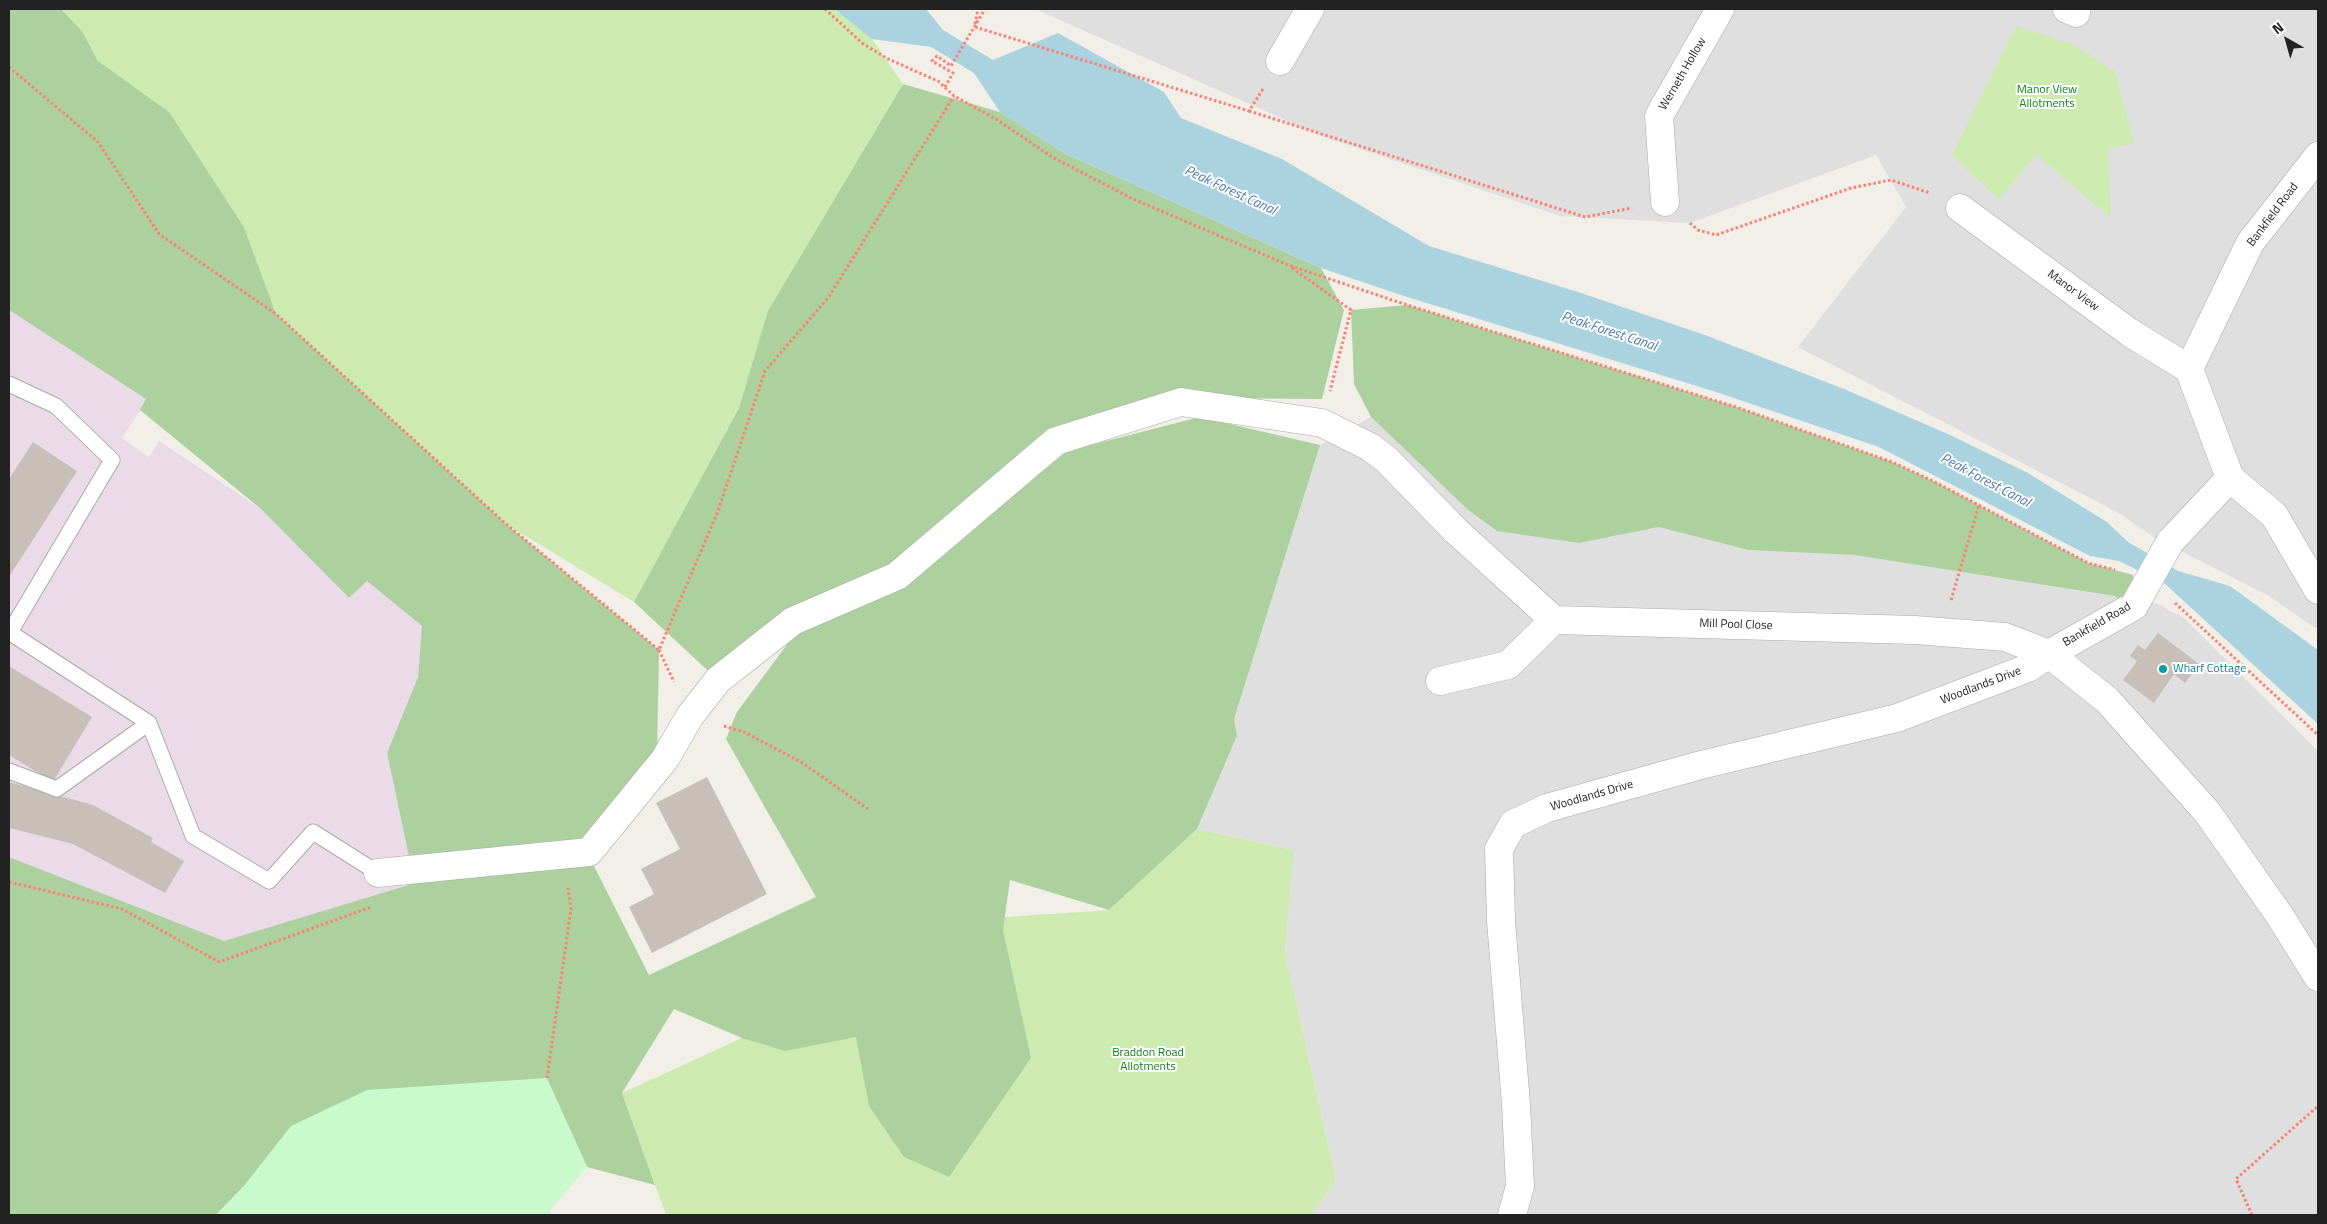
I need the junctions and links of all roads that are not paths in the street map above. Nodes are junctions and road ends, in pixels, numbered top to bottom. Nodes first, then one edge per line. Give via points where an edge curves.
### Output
1 (1310, 9) edge
2 (1720, 9) edge
3 (1280, 61) road end
4 (2318, 156) edge
5 (1665, 202) road end
6 (1960, 208) road end
7 (2189, 369) junction
8 (9, 384) edge
9 (2230, 478) junction
10 (2318, 590) edge
11 (1554, 620) junction
12 (9, 632) edge
13 (2049, 654) junction
14 (1440, 682) dead end
15 (149, 724) junction
16 (9, 771) edge
17 (378, 873) joint
18 (2318, 977) edge
19 (1512, 1215) edge

1 - 3 street
2 - 5 street, Werneth Hollow via 1658,116
4 - 7 street, Bankfield Road via 2250,243
6 - 7 street, Manor View via 2129,332
7 - 9 street
8 - 12 lane via 56,406 112,460
9 - 10 street via 2274,516
9 - 13 street, Bankfield Road, bridge via 2170,542 2134,606
11 - 13 street, Mill Pool Close via 1942,632 2005,637
11 - 14 street via 1508,665
11 - 17 street via 1370,447 1322,423 1181,402 1056,441 897,576 793,621 718,680 690,716 665,759 589,852
12 - 15 lane
13 - 18 street, Bankfield Road via 2107,700 2207,812 2280,916
13 - 19 street, Woodlands Drive via 2028,668 1897,718 1692,767 1547,808 1513,824 1499,849 1520,1186
15 - 16 lane via 57,788
15 - 17 lane via 193,836 269,881 313,832

